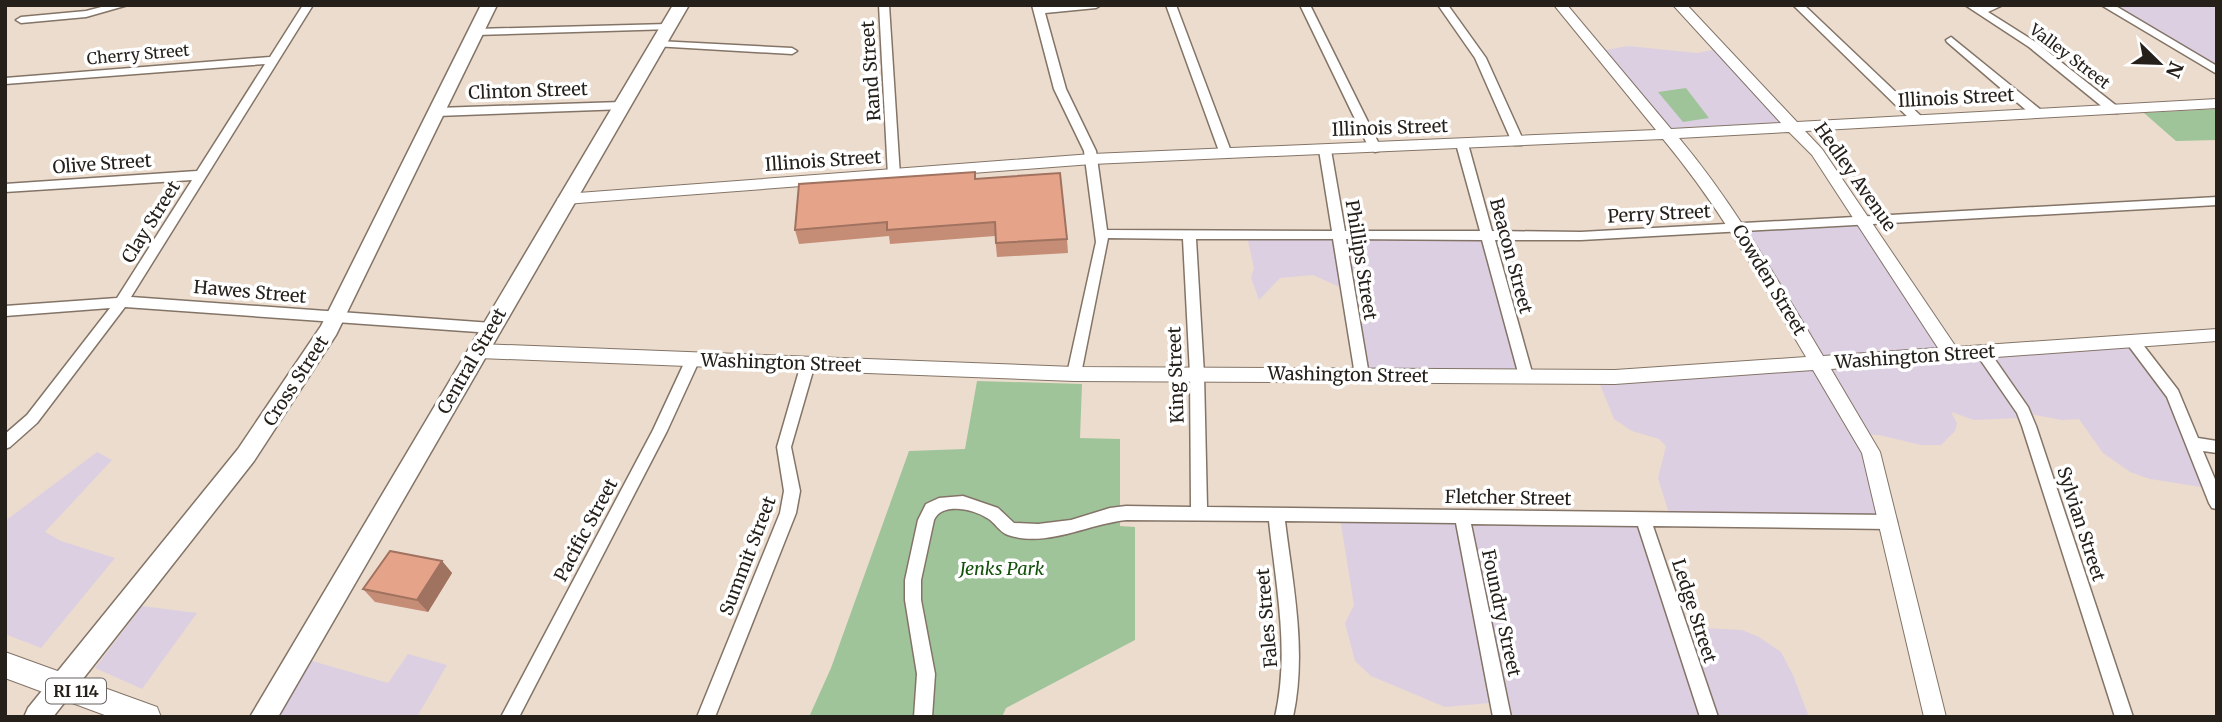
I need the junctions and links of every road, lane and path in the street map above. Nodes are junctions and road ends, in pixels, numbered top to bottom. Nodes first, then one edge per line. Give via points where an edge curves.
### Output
1 (123, 5) edge
2 (308, 5) edge
3 (489, 5) edge
4 (681, 5) edge
5 (884, 5) edge
6 (1096, 5) edge
7 (1171, 5) edge
8 (1305, 5) edge
9 (1443, 5) edge
10 (1560, 5) edge
11 (1679, 5) edge
12 (1798, 5) edge
13 (1998, 5) edge
14 (2106, 5) edge
15 (27, 8) dead end
16 (1038, 8) edge
17 (1975, 8) edge
18 (475, 32) junction
19 (663, 35) junction
20 (1951, 40) dead end
21 (792, 51) dead end
22 (274, 60) junction
23 (2217, 71) edge
24 (5, 81) edge
25 (2217, 103) edge
26 (621, 106) junction
27 (2114, 110) junction
28 (437, 112) junction
29 (2038, 113) junction
30 (1917, 120) junction
31 (1796, 127) junction
32 (1668, 134) junction
33 (1518, 142) junction
34 (1462, 144) junction
35 (1375, 148) junction
36 (1325, 150) junction
37 (1226, 154) junction
38 (1093, 159) junction
39 (201, 175) junction
40 (894, 176) junction
41 (5, 188) edge
42 (565, 199) junction
43 (2217, 201) edge
44 (1863, 221) junction
45 (1738, 228) junction
46 (1102, 234) junction
47 (1189, 234) junction
48 (1339, 236) junction
49 (1488, 236) junction
50 (122, 302) junction
51 (5, 311) edge
52 (336, 319) junction
53 (492, 328) junction
54 (2217, 335) edge
55 (2132, 341) junction
56 (479, 351) junction
57 (1982, 352) junction
58 (1952, 355) junction
59 (693, 359) junction
60 (1819, 363) junction
61 (808, 364) junction
62 (1074, 374) junction
63 (1197, 374) junction
64 (1362, 375) junction
65 (1526, 376) junction
66 (5, 443) edge
67 (2192, 443) junction
68 (2217, 447) edge
69 (2217, 503) edge
70 (1199, 515) junction
71 (1276, 515) junction
72 (1462, 516) junction
73 (1643, 518) junction
74 (1889, 522) junction
75 (5, 665) edge
76 (63, 686) junction
77 (37, 717) edge
78 (147, 717) edge
79 (263, 717) edge
80 (510, 717) edge
81 (705, 717) edge
82 (923, 717) edge
83 (1283, 717) edge
84 (1502, 717) edge
85 (1709, 717) edge
86 (1934, 717) edge
87 (2124, 717) edge

1 - 15 street via 86,14 21,20
2 - 22 street, Clay Street
3 - 18 main road, Cross Street
4 - 19 main road, Central Street
5 - 40 street, Rand Street
6 - 16 street
7 - 37 street
8 - 35 street
9 - 33 street via 1480,58
10 - 32 street, Cowden Street
11 - 31 street, Hedley Avenue
12 - 30 street
13 - 17 street
14 - 23 street
16 - 38 street via 1060,89
17 - 27 street, Valley Street via 2033,45
18 - 19 street
18 - 28 main road, Cross Street
19 - 21 street
19 - 26 main road, Central Street
20 - 29 street
22 - 24 street, Cherry Street
22 - 39 street, Clay Street
25 - 27 street, Illinois Street
26 - 28 street, Clinton Street
26 - 42 main road, Central Street
27 - 29 street, Illinois Street
28 - 52 main road, Cross Street
29 - 30 street, Illinois Street
30 - 31 street, Illinois Street
31 - 32 street, Illinois Street
31 - 44 street, Hedley Avenue
32 - 33 street, Illinois Street
32 - 45 street, Cowden Street
33 - 34 street, Illinois Street
34 - 35 street, Illinois Street
34 - 49 street, Beacon Street
35 - 36 street, Illinois Street
36 - 37 street, Illinois Street
36 - 48 street, Phillips Street
37 - 38 street, Illinois Street
38 - 40 street, Illinois Street
38 - 46 street
39 - 41 street, Olive Street
39 - 50 street, Clay Street
40 - 42 street, Illinois Street
42 - 53 main road, Central Street
43 - 44 street, Perry Street
44 - 45 street, Perry Street
44 - 58 street, Hedley Avenue
45 - 49 street, Perry Street
45 - 60 street, Cowden Street
46 - 47 street, Perry Street
46 - 62 street
47 - 48 street, Perry Street
47 - 63 street, King Street
48 - 49 street, Perry Street
48 - 64 street, Phillips Street
49 - 65 street, Beacon Street
50 - 51 street, Hawes Street
50 - 52 street, Hawes Street
50 - 66 street, Clay Street via 38,412
52 - 53 street, Hawes Street
52 - 76 main road, Cross Street via 246,455
53 - 56 main road, Central Street
54 - 55 street, Washington Street
55 - 57 street, Washington Street
55 - 67 street via 2173,394
56 - 59 street, Washington Street
56 - 79 main road, Central Street
57 - 58 street, Washington Street
57 - 87 street, Sylvian Street via 2029,426
58 - 60 street, Washington Street
59 - 61 street, Washington Street
59 - 80 street, Pacific Street
60 - 65 street, Washington Street via 1615,377
60 - 74 street, Cowden Street via 1871,452
61 - 62 street, Washington Street
61 - 81 street, Summit Street via 784,447 792,491 788,513
62 - 63 street, Washington Street
63 - 64 street, Washington Street
63 - 70 street, King Street
64 - 65 street, Washington Street
67 - 68 street
67 - 69 street
70 - 71 street, Fletcher Street
70 - 82 street, Fletcher Street via 1126,513 1038,531 1010,529 993,513 963,502 932,509 912,600 926,674
71 - 72 street, Fletcher Street
71 - 83 street, Fales Street via 1291,659
72 - 73 street, Fletcher Street
72 - 84 street, Foundry Street
73 - 74 street, Fletcher Street
73 - 85 street, Ledge Street
74 - 86 street, Cowden Street
75 - 76 main road, RI 114
76 - 77 main road, Cross Street
76 - 78 main road, RI 114

